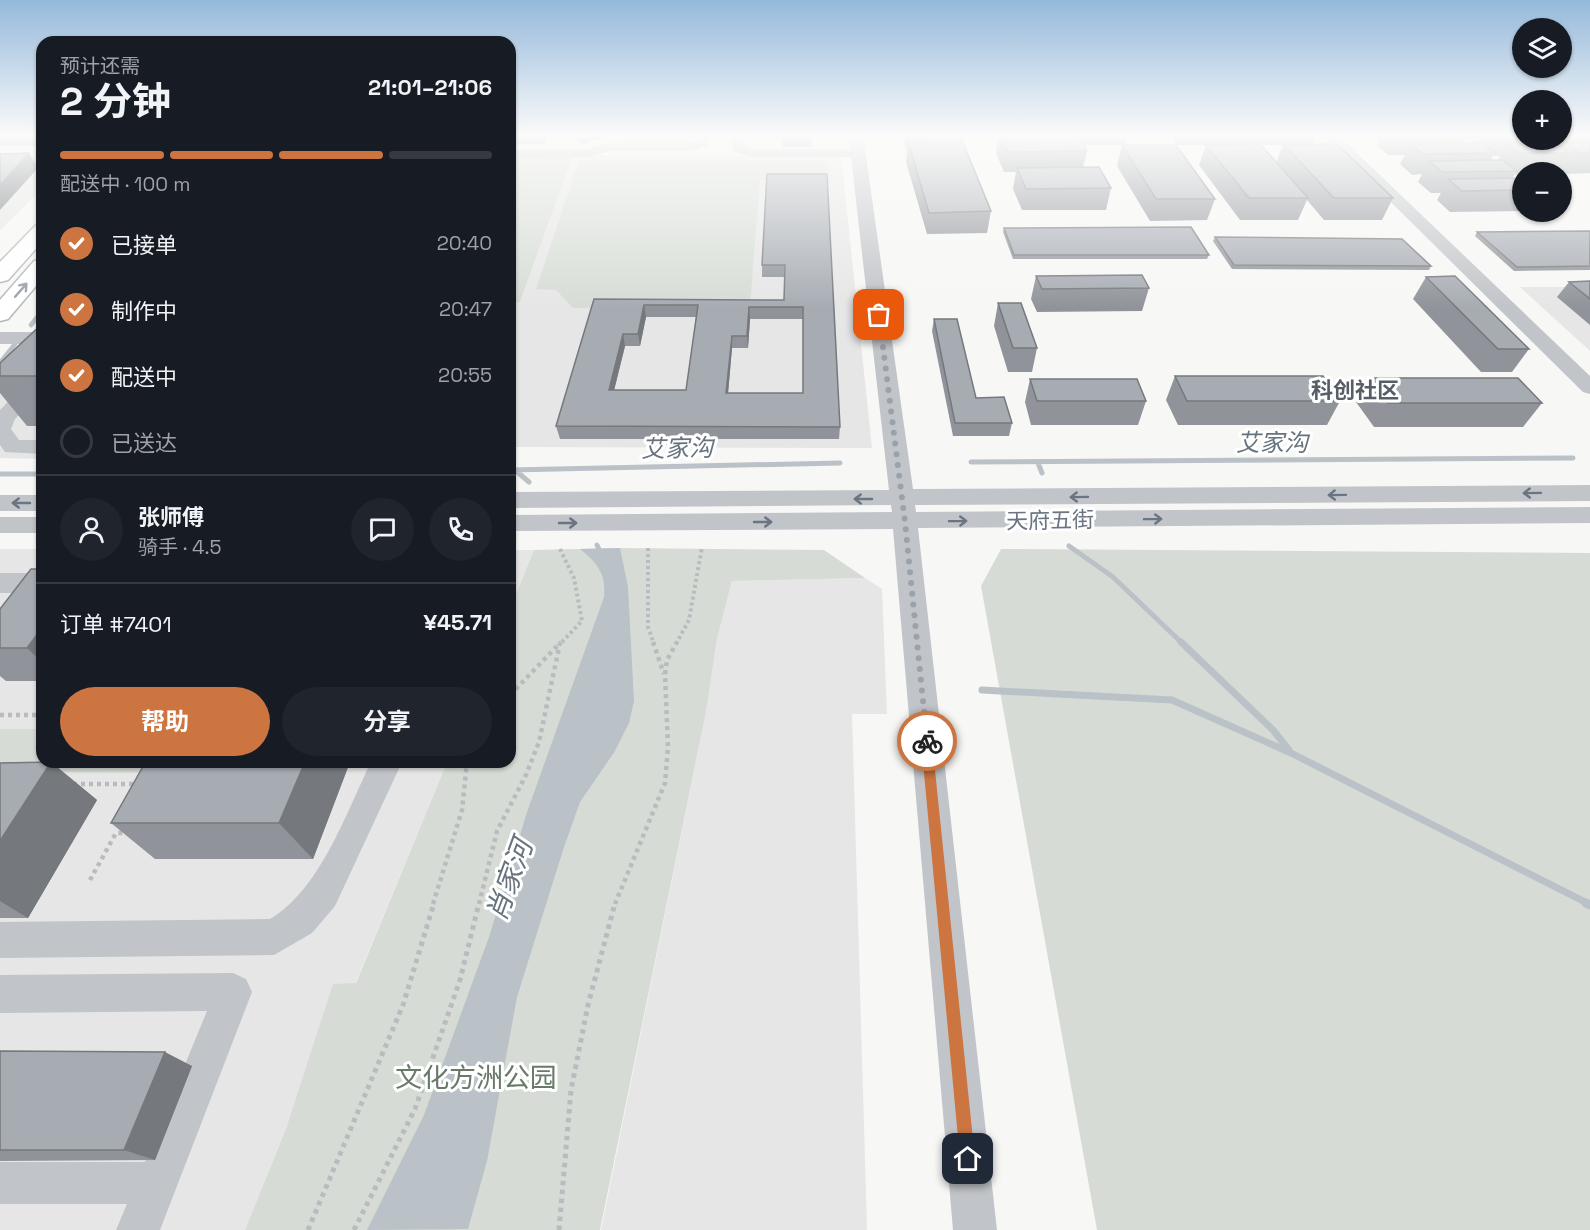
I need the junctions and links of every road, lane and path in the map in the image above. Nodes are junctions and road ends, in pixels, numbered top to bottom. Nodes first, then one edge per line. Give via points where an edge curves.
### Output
1 (863, 192) edge
2 (1389, 192) edge
3 (36, 236) edge
4 (36, 273) edge
5 (0, 275) edge
6 (0, 314) edge
7 (0, 338) edge
8 (36, 338) edge
9 (36, 384) edge
10 (1590, 388) edge
11 (36, 447) edge
12 (1590, 493) edge
13 (516, 500) edge
14 (0, 503) edge
15 (36, 503) edge
16 (904, 510) junction
17 (1590, 515) edge
18 (516, 523) edge
19 (0, 525) edge
20 (36, 525) edge
21 (702, 547) dead end
22 (648, 548) dead end
23 (560, 549) dead end
24 (0, 583) edge
25 (36, 583) edge
26 (560, 643) junction
27 (665, 674) junction
28 (516, 689) edge
29 (0, 715) edge
30 (36, 715) edge
31 (384, 768) edge
32 (466, 768) edge
33 (71, 784) dead end
34 (142, 784) edge
35 (140, 833) edge
36 (90, 880) dead end
37 (0, 940) edge
38 (0, 994) edge
39 (0, 1183) edge
40 (157, 1183) junction
41 (138, 1230) edge
42 (308, 1230) edge
43 (354, 1230) edge
44 (560, 1230) edge
45 (975, 1230) edge

1 - 16 street
2 - 10 street
3 - 5 main road
6 -> 4 main road
7 - 8 street
9 - 11 street via 5,417 0,429 13,447
12 -> 16 street, 天府五街
16 -> 13 street, 天府五街
15 -> 14 street
16 -> 17 street, 天府五街
18 -> 16 street, 天府五街
16 - 45 street
19 - 20 street
21 - 27 path via 689,620 667,660
22 - 27 path via 648,627
23 - 26 path via 574,578 582,621
24 - 25 street
26 - 28 path
26 - 43 path via 539,742 497,831 460,980 415,1109
27 - 44 path via 665,783 618,892 588,1005 571,1090
29 - 30 path
31 - 37 street via 322,894 300,921 274,937
32 - 42 path via 462,810 403,1005
33 - 34 path
35 - 36 path via 116,833
38 - 40 street via 233,992
39 - 40 street
40 - 41 street

